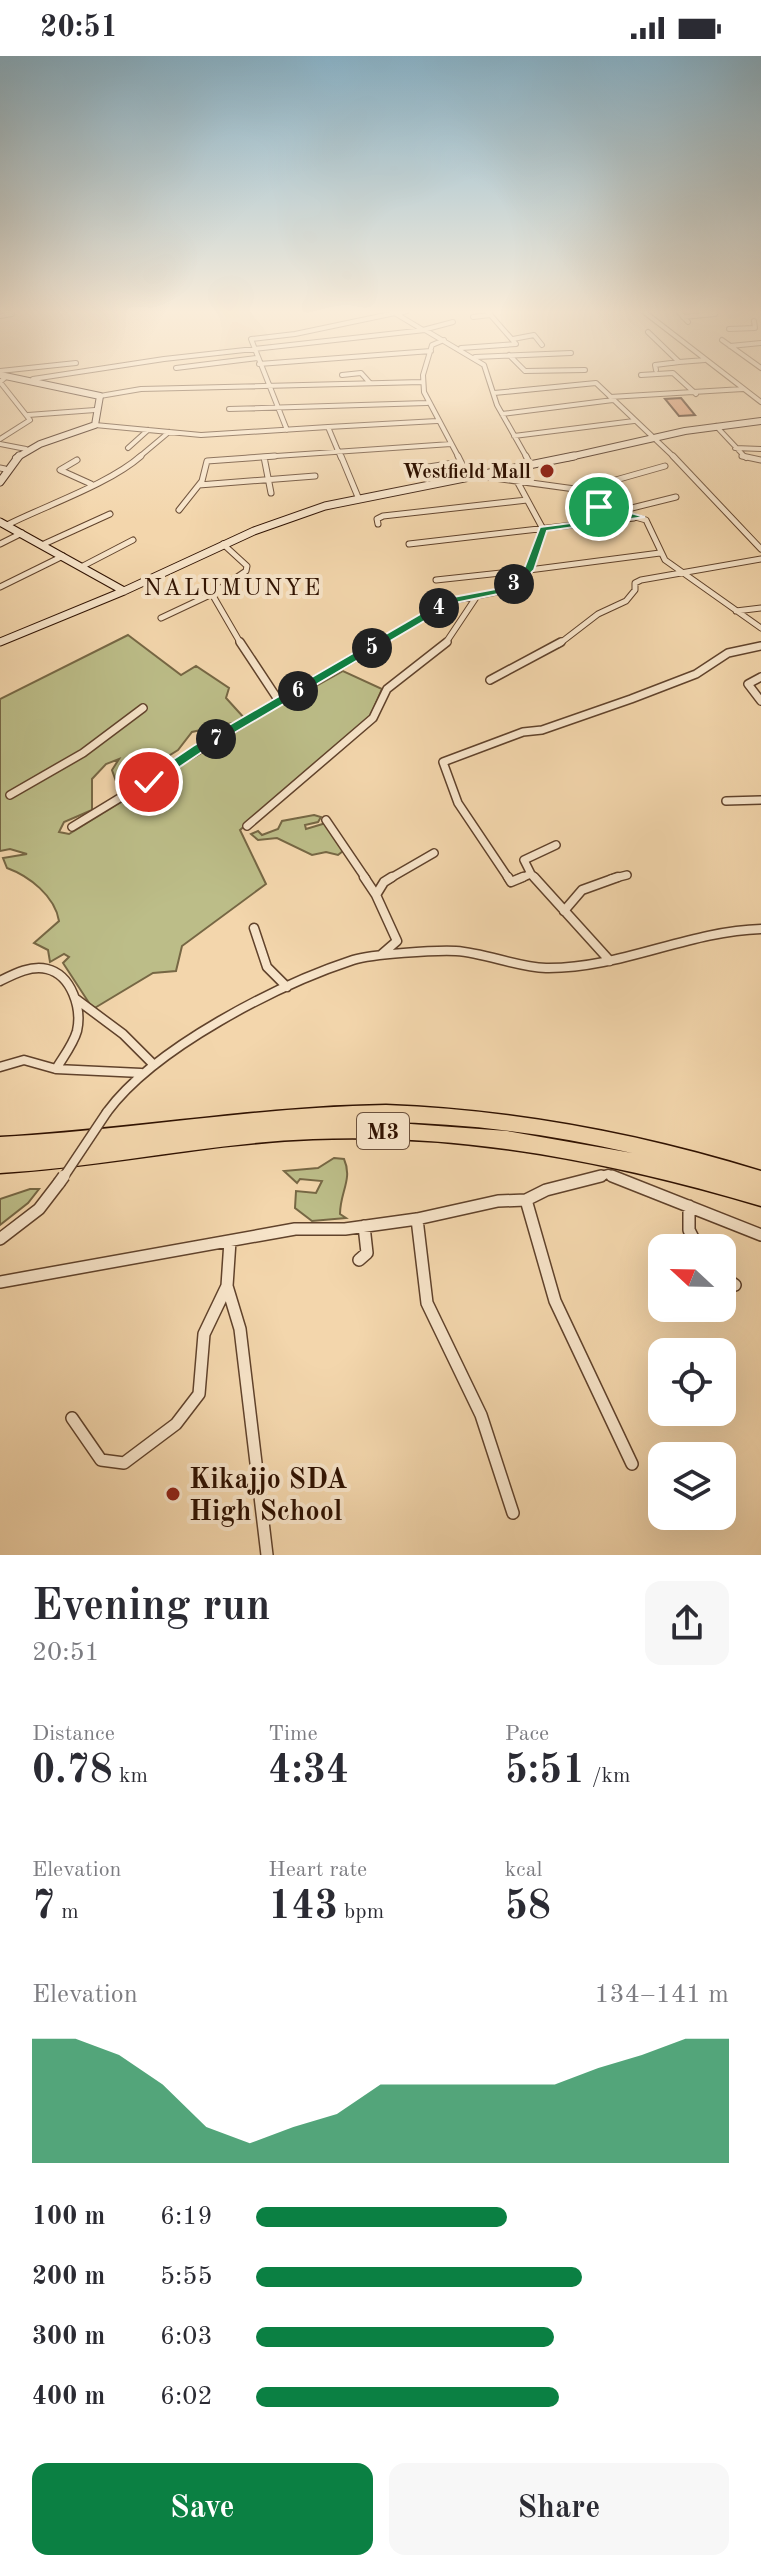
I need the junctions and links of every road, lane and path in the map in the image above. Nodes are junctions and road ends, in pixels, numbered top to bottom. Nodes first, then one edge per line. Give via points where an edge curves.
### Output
1 (41, 381) edge
2 (266, 381) edge
3 (491, 381) edge
4 (580, 381) edge
5 (682, 381) edge
6 (732, 381) edge
7 (0, 382) edge
8 (422, 382) joint
9 (370, 383) joint
10 (582, 383) junction
11 (268, 387) junction
12 (743, 389) junction
13 (7, 392) junction
14 (494, 393) junction
15 (0, 394) edge
16 (696, 394) junction
17 (100, 396) junction
18 (612, 399) junction
19 (761, 402) edge
20 (427, 403) junction
21 (276, 408) junction
22 (229, 409) dead end
23 (95, 410) junction
24 (502, 414) junction
25 (28, 415) junction
26 (437, 421) junction
27 (634, 421) junction
28 (761, 421) edge
29 (95, 425) junction
30 (716, 426) junction
31 (328, 427) junction
32 (148, 430) junction
33 (287, 430) junction
34 (169, 432) junction
35 (514, 436) junction
36 (651, 438) junction
37 (0, 442) edge
38 (451, 444) junction
39 (128, 448) dead end
40 (735, 448) junction
41 (26, 449) junction
42 (761, 449) edge
43 (336, 451) junction
44 (264, 457) junction
45 (77, 460) dead end
46 (761, 460) edge
47 (460, 462) junction
48 (531, 466) junction
49 (665, 466) dead end
50 (2, 468) edge
51 (410, 470) dead end
52 (315, 476) dead end
53 (471, 476) junction
54 (267, 480) junction
55 (517, 481) junction
56 (0, 482) edge
57 (91, 484) junction
58 (199, 485) junction
59 (582, 490) junction
60 (271, 493) dead end
61 (358, 497) junction
62 (676, 497) dead end
63 (527, 500) junction
64 (179, 510) dead end
65 (617, 512) junction
66 (110, 514) dead end
67 (640, 517) junction
68 (4, 523) edge
69 (378, 524) dead end
70 (543, 529) junction
71 (22, 533) junction
72 (133, 540) dead end
73 (0, 544) edge
74 (44, 544) junction
75 (223, 544) junction
76 (409, 544) dead end
77 (761, 549) edge
78 (660, 553) junction
79 (63, 556) junction
80 (761, 559) edge
81 (81, 567) junction
82 (529, 570) junction
83 (681, 572) junction
84 (436, 580) dead end
85 (0, 587) edge
86 (124, 591) junction
87 (212, 594) junction
88 (477, 596) junction
89 (761, 608) edge
90 (736, 611) junction
91 (161, 618) dead end
92 (761, 628) edge
93 (0, 642) edge
94 (761, 646) edge
95 (761, 677) edge
96 (490, 680) dead end
97 (279, 701) junction
98 (761, 701) edge
99 (143, 708) dead end
100 (10, 795) dead end
101 (761, 800) edge
102 (726, 801) dead end
103 (326, 820) dead end
104 (247, 826) dead end
105 (72, 827) dead end
106 (556, 845) dead end
107 (434, 853) dead end
108 (531, 874) junction
109 (627, 875) dead end
110 (376, 895) junction
111 (564, 911) junction
112 (254, 928) dead end
113 (761, 929) edge
114 (380, 955) junction
115 (610, 961) junction
116 (0, 981) edge
117 (287, 987) junction
118 (76, 999) junction
119 (153, 1064) junction
120 (0, 1067) edge
121 (56, 1069) junction
122 (141, 1073) junction
123 (0, 1146) edge
124 (0, 1164) edge
125 (761, 1180) edge
126 (761, 1197) edge
127 (526, 1200) junction
128 (689, 1206) junction
129 (417, 1219) junction
130 (364, 1226) junction
131 (691, 1234) edge
132 (761, 1235) edge
133 (0, 1239) edge
134 (230, 1241) junction
135 (359, 1260) dead end
136 (0, 1282) edge
137 (227, 1286) junction
138 (72, 1418) dead end
139 (632, 1464) dead end
140 (513, 1513) dead end
141 (267, 1555) edge

1 - 17 street
2 - 11 street
3 - 14 street
4 - 10 street
5 - 16 street
6 - 12 street
7 - 13 street
8 - 9 street
8 - 20 street
9 - 11 street
10 - 14 street
10 - 18 street via 596,383
11 - 17 street via 141,389
11 - 21 street
12 - 16 street
12 - 19 street
13 - 15 street
13 - 25 street
14 - 24 street
16 - 18 street
17 - 23 street
18 - 24 street
18 - 27 street
20 - 21 street
20 - 26 street
21 - 22 street
21 - 33 street
23 - 25 street
23 - 29 street
24 - 35 street
25 - 37 street via 29,421
26 - 31 street
26 - 38 street
27 - 35 street
27 - 36 street
28 - 30 street
29 - 32 street
29 - 41 street
30 - 36 street
30 - 40 street
31 - 33 street
31 - 43 street
32 - 34 street
32 - 39 street
33 - 34 street
34 - 57 street via 119,475
35 - 48 street
36 - 48 street
36 - 77 street
37 - 41 street
38 - 43 street
38 - 47 street
40 - 42 street
40 - 46 street via 745,459
41 - 50 street
43 - 44 street
43 - 61 street
44 - 54 street
44 - 58 street via 207,461
45 - 57 street via 60,470
47 - 51 street
47 - 53 street
48 - 53 street
49 - 59 street
50 - 56 street
52 - 54 street
53 - 55 street
53 - 61 street
54 - 58 street
54 - 60 street
55 - 59 street
55 - 63 street
57 - 68 street
58 - 64 street
59 - 65 street via 591,493 599,507
61 - 75 street
62 - 65 street
63 - 69 street via 383,516
63 - 70 street
65 - 67 street
66 - 74 street
67 - 70 street
67 - 78 street
68 - 71 street
70 - 76 street
70 - 82 street
71 - 73 street
71 - 74 street
72 - 81 street
74 - 79 street
75 - 86 street
75 - 87 street via 248,568
78 - 82 street
78 - 83 street
79 - 81 street
79 - 85 street
80 - 83 street
81 - 86 street
82 - 84 street
82 - 88 street via 507,590
83 - 90 street
83 - 96 street via 635,583 626,601 598,614 551,650
86 - 93 street
87 - 91 street
87 - 97 street
88 - 97 street via 451,601
88 - 104 street via 451,639 387,689 373,718
89 - 90 street
90 - 92 street
94 - 108 street via 728,653 696,674 631,699 443,762 458,803 511,882
95 - 98 street via 748,684
97 - 105 street
99 - 100 street via 83,753
101 - 102 street
103 - 110 street
106 - 108 street via 524,860
107 - 110 street via 384,882
108 - 111 street
109 - 111 street via 580,890
110 - 114 street via 397,941
111 - 115 street
112 - 117 street via 267,967
113 - 115 street via 726,930
114 - 115 street via 456,951 545,968
114 - 117 street via 356,959
116 - 118 street via 40,967 66,981
117 - 119 street
118 - 119 street
118 - 121 street via 77,1031
119 - 122 street
120 - 121 street via 24,1060
121 - 122 street
122 - 133 street, bridge via 39,1209
123 - 125 highway, M3 via 331,1114 402,1114 500,1121 629,1145
124 - 126 highway, M3 via 248,1135 438,1131 557,1145
127 - 128 street via 608,1174
127 - 129 street
127 - 139 street via 531,1232 576,1349
128 - 131 street
128 - 132 street
129 - 130 street
129 - 140 street via 427,1303 481,1415
130 - 134 street via 295,1229
130 - 135 street via 367,1253
134 - 136 street
134 - 137 street
137 - 138 street via 204,1334 199,1394 176,1424 124,1463 101,1460
137 - 141 street via 240,1329

